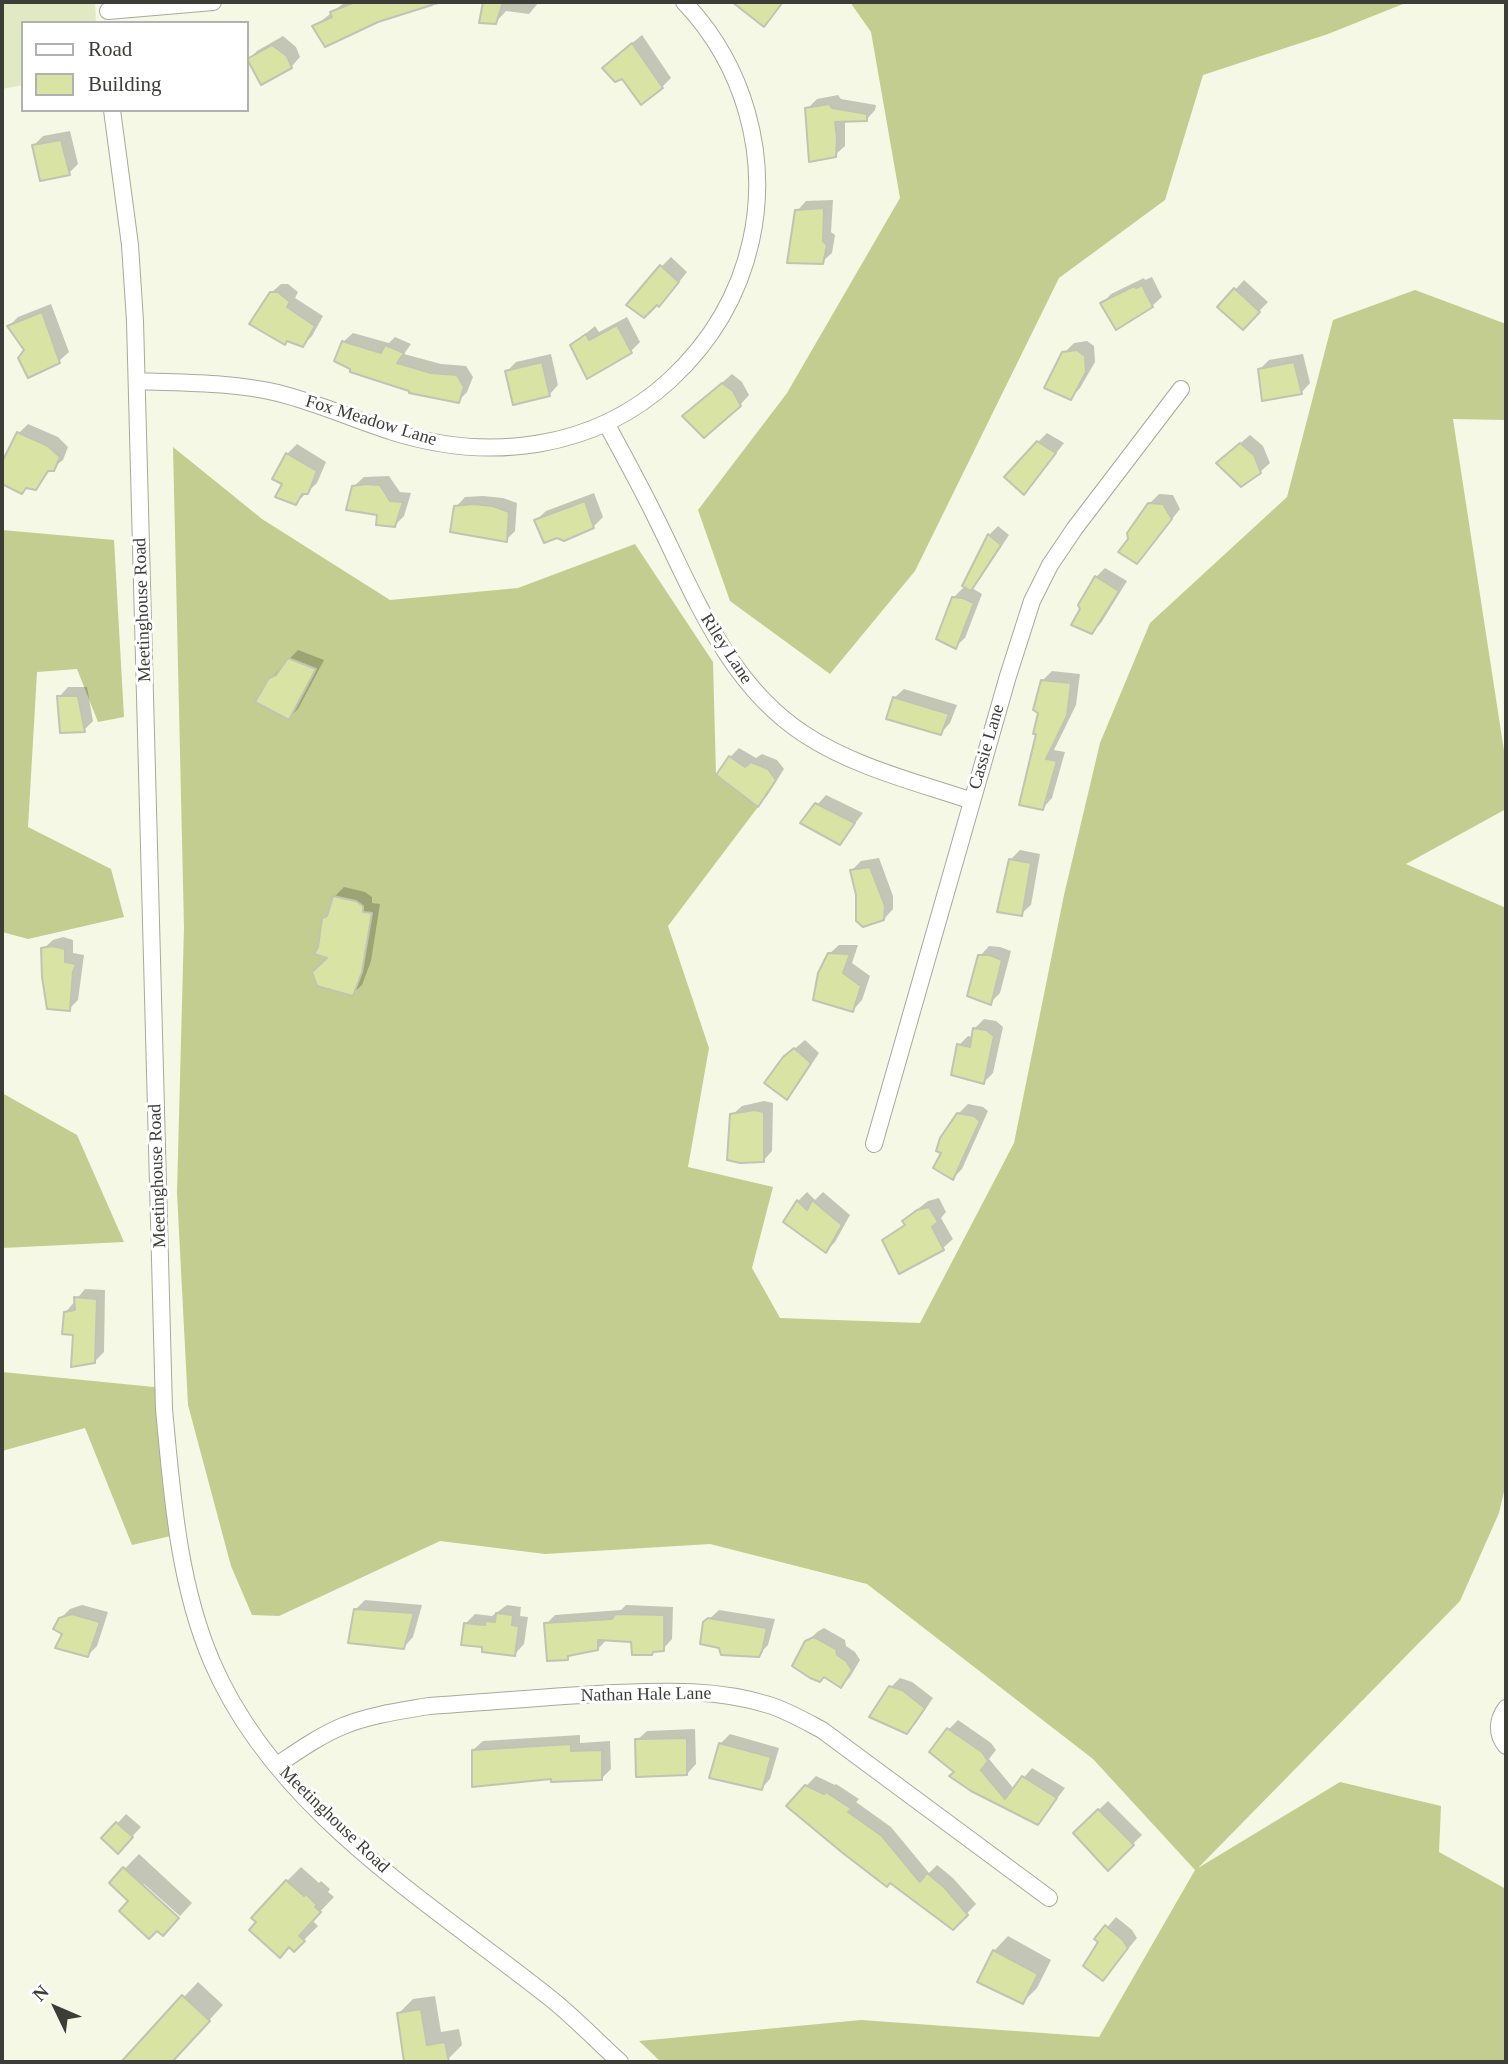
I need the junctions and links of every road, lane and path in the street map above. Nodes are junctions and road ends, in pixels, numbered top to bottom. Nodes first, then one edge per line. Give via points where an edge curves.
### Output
1 (213, 2) edge
2 (684, 2) edge
3 (108, 12) edge
4 (112, 112) edge
5 (136, 381) junction
6 (1181, 389) dead end
7 (606, 424) junction
8 (972, 801) junction
9 (874, 1144) dead end
10 (1506, 1708) edge
11 (1506, 1746) edge
12 (277, 1765) junction
13 (1049, 1898) dead end
14 (620, 2062) edge

1 - 3 street
2 - 7 street, Fox Meadow Lane via 715,40 743,98 757,160 754,225 737,287 705,342 660,389
4 - 5 street, Meetinghouse Road via 130,245
5 - 7 street, Fox Meadow Lane via 250,387 305,400 395,432 462,447 536,445
5 - 12 street, Meetinghouse Road via 168,1447 186,1578 204,1641 234,1703
6 - 8 street, Cassie Lane via 1075,528 1044,577 1019,638
7 - 8 street, Riley Lane via 702,613 753,690 806,736 847,757
8 - 9 street, Cassie Lane
10 - 11 street via 1499,1723
12 - 13 street, Nathan Hale Lane via 345,1726 416,1708 596,1694 686,1691 723,1695 769,1705 822,1730
12 - 14 street, Meetinghouse Road via 379,1866 553,2000

